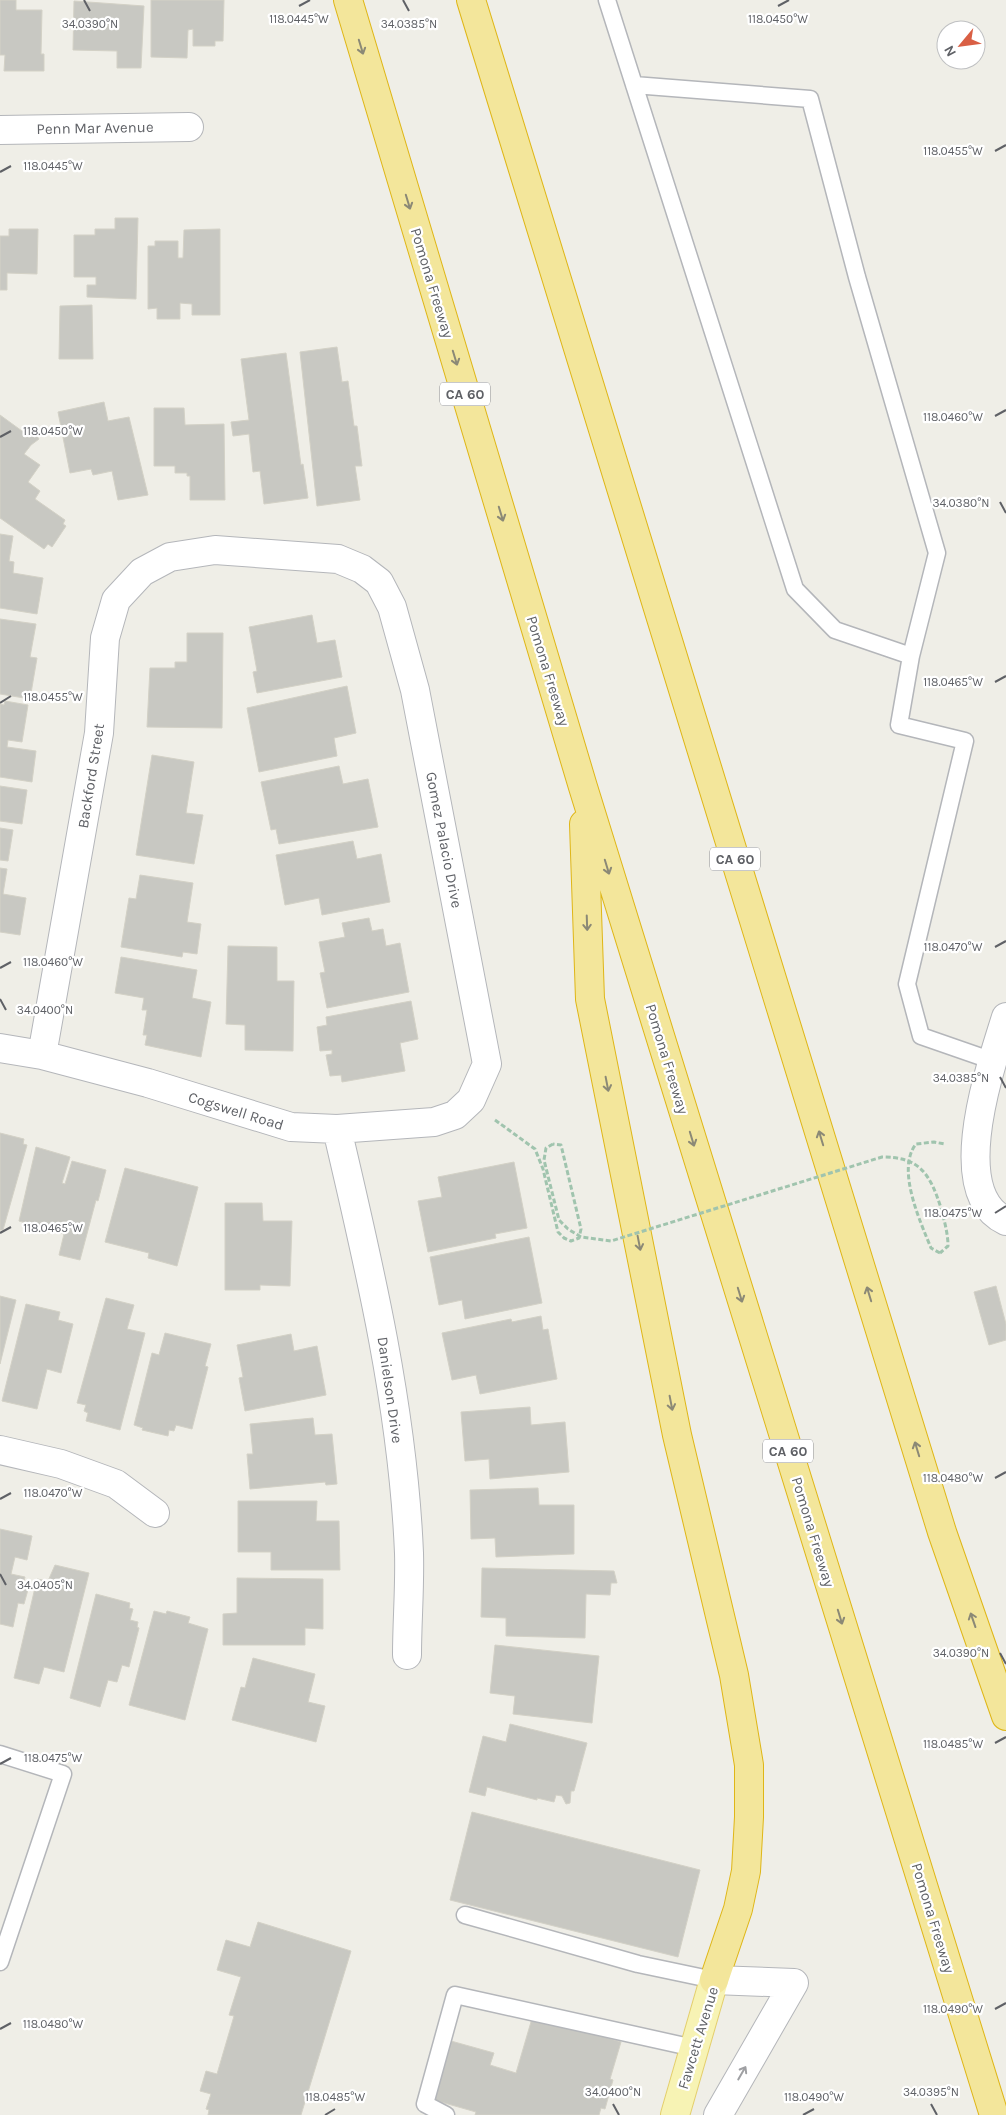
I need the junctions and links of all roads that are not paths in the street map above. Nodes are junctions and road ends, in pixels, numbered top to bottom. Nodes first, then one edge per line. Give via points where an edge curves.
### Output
1 (348, 0) edge
2 (471, 0) edge
3 (607, 0) edge
4 (634, 85) junction
5 (189, 127) dead end
6 (0, 130) edge
7 (379, 582) joint
8 (911, 656) junction
9 (583, 787) junction
10 (1006, 1017) edge
11 (0, 1048) edge
12 (42, 1056) junction
13 (993, 1061) junction
14 (471, 1100) joint
15 (337, 1129) junction
16 (1006, 1221) edge
17 (0, 1450) edge
18 (155, 1513) dead end
19 (407, 1656) dead end
20 (1006, 1716) edge
21 (0, 1754) edge
22 (465, 1915) dead end
23 (0, 1962) edge
24 (714, 1980) junction
25 (694, 2048) junction
26 (446, 2115) edge
27 (675, 2115) edge
28 (718, 2115) edge
29 (994, 2115) edge

1 -> 9 highway, Pomona Freeway / CA 60
20 -> 2 highway, CA 60 via 942,1532
3 - 4 lane
4 - 8 lane via 795,589 836,630
4 - 8 lane via 810,99 857,277 937,553
5 - 6 street, Penn Mar Avenue
7 - 12 street, Backford Street via 362,569 338,559 215,550 170,557 142,572 116,600 105,638 99,732
7 - 14 street, Gomez Palacio Drive via 392,607 415,690 487,1064
8 - 13 lane via 899,724 965,741 907,984 921,1036
9 -> 24 highway via 590,999 677,1435 734,1675 749,1765 746,1871 738,1908
9 -> 29 highway, Pomona Freeway / CA 60
10 - 13 street
11 - 12 street, Cogswell Road
12 - 15 street, Cogswell Road via 148,1083 291,1128
13 - 16 street via 974,1150 979,1183 987,1206
14 - 15 street, Cogswell Road via 455,1115 434,1122
15 - 19 street, Danielson Drive via 374,1286 396,1424 409,1554
17 - 18 street via 61,1464 116,1484
21 - 23 lane via 63,1774
22 - 24 lane via 638,1964
24 - 25 main road, Fawcett Avenue
28 -> 24 street, Fawcett Avenue via 794,1983
25 - 26 lane via 455,1995 425,2104
25 - 27 main road, Fawcett Avenue

